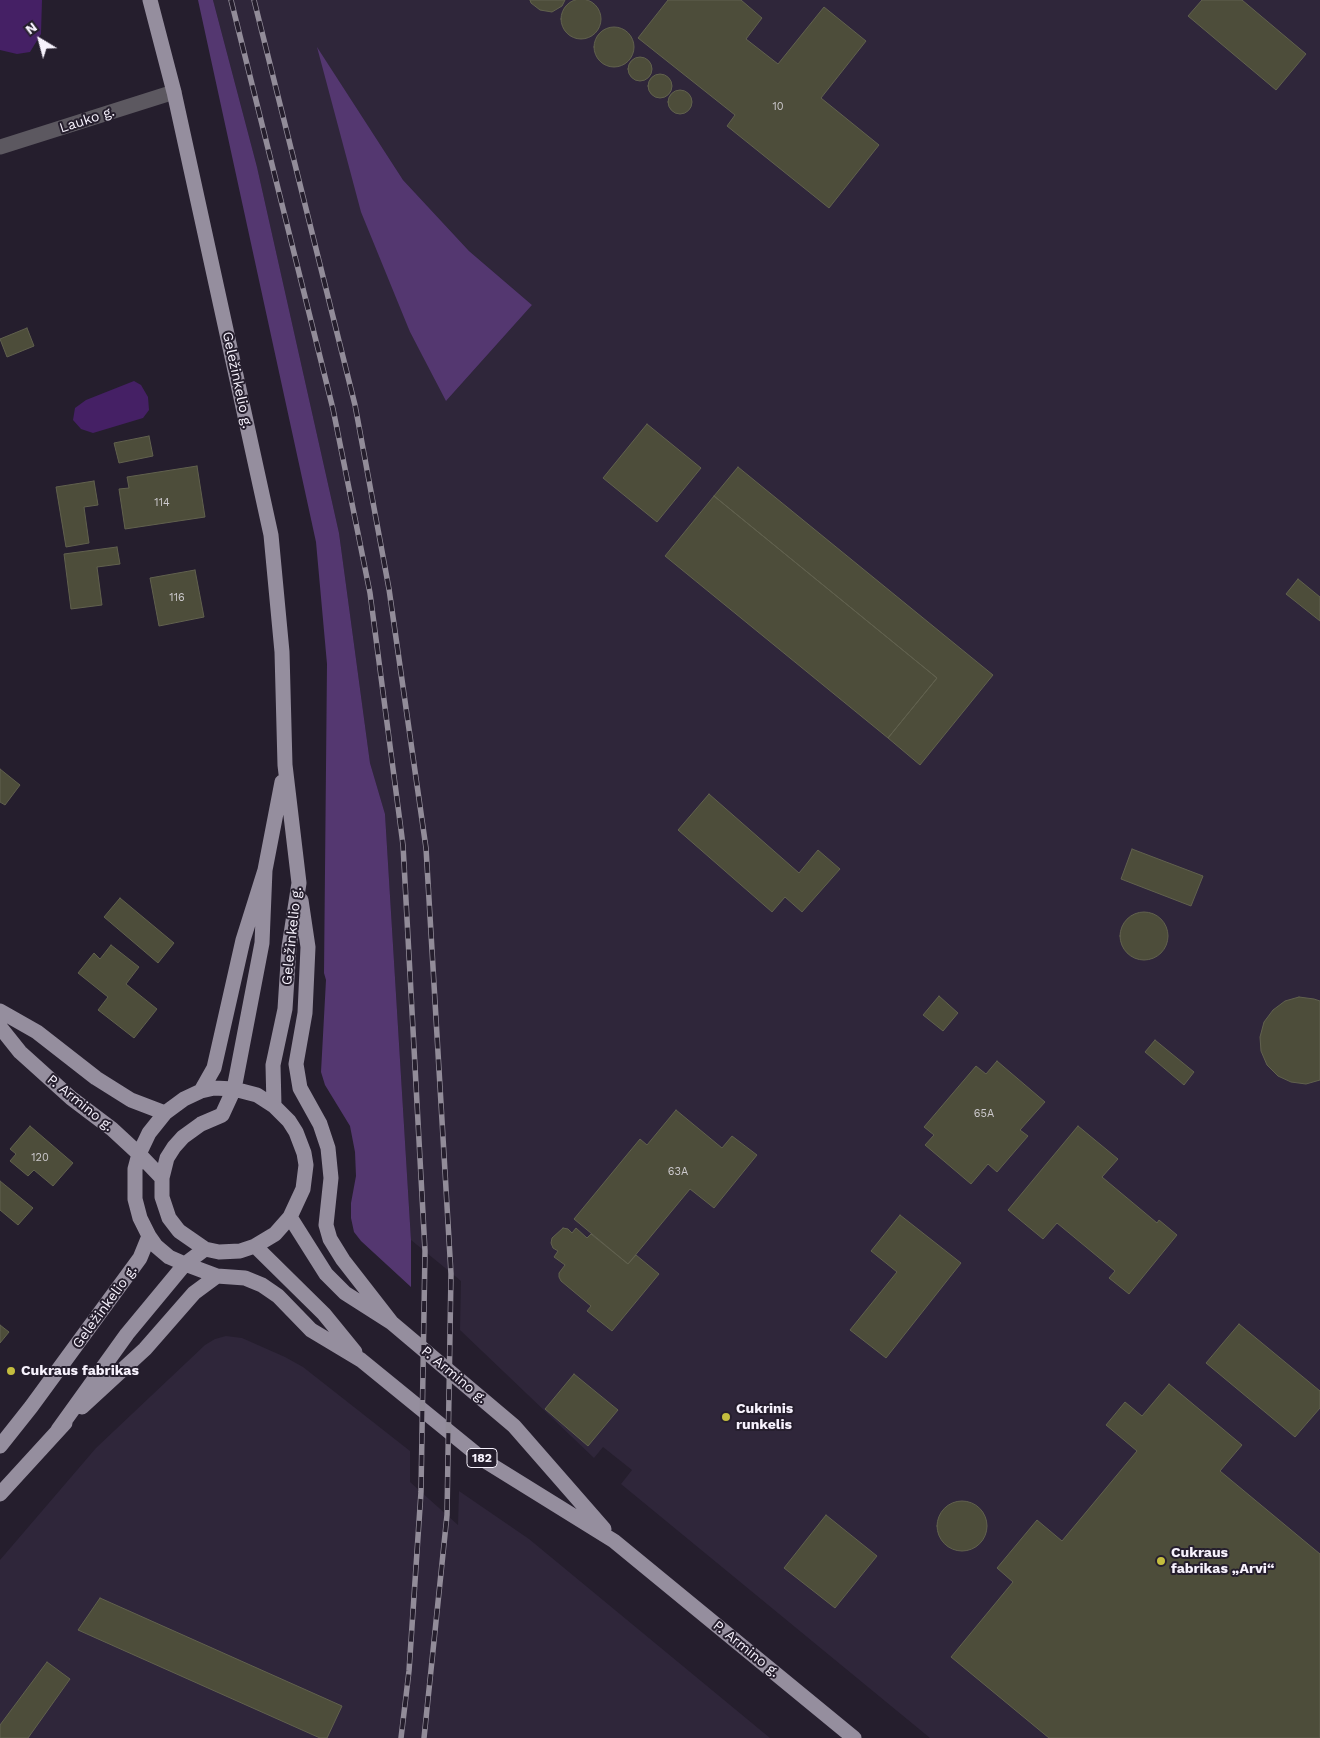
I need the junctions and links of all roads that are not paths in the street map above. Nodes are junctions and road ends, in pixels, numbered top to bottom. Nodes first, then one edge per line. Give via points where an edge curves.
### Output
1 (150, 0) edge
2 (174, 92) junction
3 (0, 147) edge
4 (285, 766) junction
5 (265, 870) junction
6 (299, 883) junction
7 (0, 1011) edge
8 (0, 1027) edge
9 (234, 1089) junction
10 (201, 1091) junction
11 (274, 1106) junction
12 (166, 1113) junction
13 (139, 1154) junction
14 (162, 1178) junction
15 (290, 1217) junction
16 (149, 1236) junction
17 (255, 1246) junction
18 (205, 1249) junction
19 (185, 1264) junction
20 (217, 1276) junction
21 (392, 1323) junction
22 (361, 1360) junction
23 (58, 1430) junction
24 (0, 1446) edge
25 (0, 1494) edge
26 (614, 1541) junction
27 (854, 1738) edge

1 - 2 main road, Geležinkelio g.
2 - 3 street, Lauko g.
2 - 4 main road, Geležinkelio g. via 270,535 282,652
4 - 5 main road, Geležinkelio g.
4 - 6 main road, Geležinkelio g.
5 - 9 main road, Geležinkelio g. via 262,943
5 - 10 main road, Geležinkelio g. via 243,940 214,1068
6 - 11 main road, Geležinkelio g. via 289,947 285,1008 274,1065
6 - 21 main road via 308,947 305,1013 296,1064 300,1088 320,1124 328,1148 331,1178 326,1225 330,1239 343,1260
7 - 12 main road via 37,1032 96,1078 131,1100
8 - 13 main road, P. Armino g. via 20,1052
9 - 10 main road
9 - 11 main road via 257,1095
9 - 14 main road via 222,1115 200,1124 174,1147 167,1158
10 - 12 main road, P. Armino g.
11 - 15 main road via 296,1132 306,1165 303,1190
12 - 13 main road, P. Armino g. via 149,1133
13 - 14 main road, P. Armino g.
13 - 16 main road, P. Armino g. via 135,1169 135,1199
14 - 18 main road via 162,1197 170,1218 179,1230
15 - 17 main road via 275,1234
15 - 21 main road, P. Armino g. / 182 via 326,1274 345,1293
16 - 19 main road, P. Armino g. via 169,1257
16 - 24 main road, Geležinkelio g. via 140,1258
17 - 18 main road via 226,1252
17 - 22 main road, P. Armino g. / 182 via 324,1314
18 - 19 main road
19 - 20 main road, P. Armino g.
19 - 23 main road via 126,1334
20 - 22 main road, P. Armino g. via 245,1278 262,1285 278,1296 311,1330
20 - 23 main road via 194,1293 145,1349
21 - 26 main road, P. Armino g. / 182 via 514,1426
22 - 26 main road, P. Armino g. / 182 via 485,1461
23 - 25 main road
26 - 27 main road, P. Armino g. / 182

